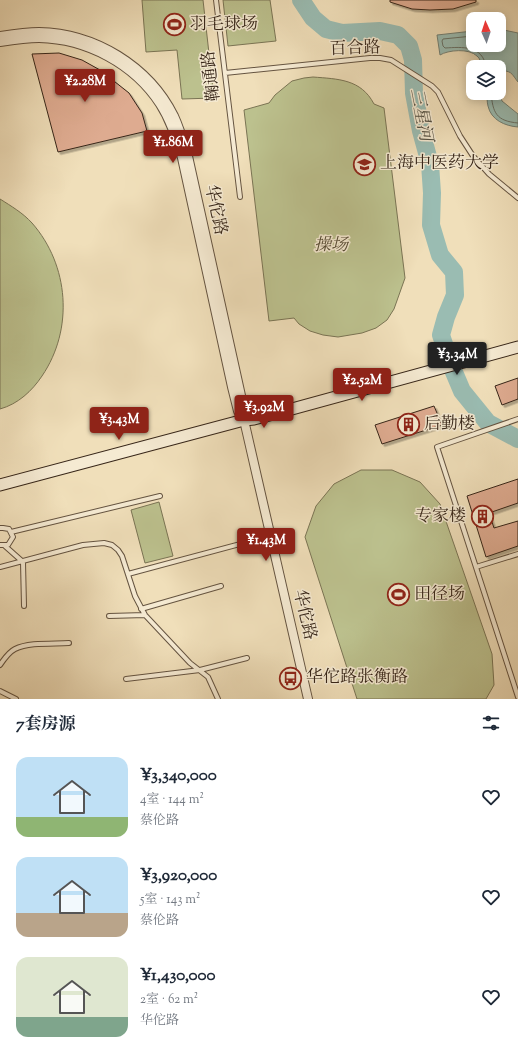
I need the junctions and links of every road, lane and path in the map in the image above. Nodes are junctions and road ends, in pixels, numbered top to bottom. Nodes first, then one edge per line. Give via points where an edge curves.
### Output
1 (216, 0) edge
2 (0, 36) edge
3 (0, 42) edge
4 (225, 73) junction
5 (240, 196) dead end
6 (518, 198) edge
7 (518, 341) edge
8 (518, 347) edge
9 (468, 358) junction
10 (517, 419) edge
11 (244, 420) junction
12 (0, 485) edge
13 (160, 496) dead end
14 (0, 528) edge
15 (11, 532) junction
16 (270, 536) junction
17 (0, 545) edge
18 (5, 546) junction
19 (518, 554) edge
20 (22, 562) junction
21 (0, 567) edge
22 (476, 567) junction
23 (128, 574) junction
24 (221, 586) dead end
25 (24, 606) dead end
26 (141, 609) junction
27 (144, 615) junction
28 (109, 616) dead end
29 (69, 643) dead end
30 (247, 658) dead end
31 (0, 665) edge
32 (200, 670) junction
33 (126, 679) dead end
34 (0, 691) edge
35 (518, 697) edge
36 (16, 699) edge
37 (218, 699) edge
38 (308, 699) edge

1 - 4 lane, 鞠通路
2 - 11 street, 华佗路 via 46,32 77,37 96,44 137,68 166,101 179,127 188,156 244,409
3 - 11 street, 华佗路 via 45,38 76,43 114,60 134,73 160,104 169,120 182,158 232,387 238,411
4 - 5 lane, 鞠通路
4 - 6 lane, 百合路 via 370,58 391,60 438,92 473,156 489,174
7 - 9 street
8 - 9 street
9 - 11 street via 268,416
10 - 22 lane via 437,447
11 - 12 street
11 - 16 street, 华佗路
13 - 15 lane
14 - 15 lane via 6,528
15 - 18 lane via 12,540
16 - 23 lane
16 - 38 street, 华佗路
17 - 18 lane
18 - 20 lane
19 - 22 lane
20 - 21 lane
20 - 23 lane via 83,545 104,543 118,550
20 - 25 lane
22 - 35 lane
23 - 26 lane
24 - 26 lane
26 - 27 lane
27 - 28 lane
27 - 32 lane via 190,663
29 - 31 lane via 14,649
30 - 32 lane
32 - 33 lane
32 - 37 lane via 208,678
34 - 36 lane

